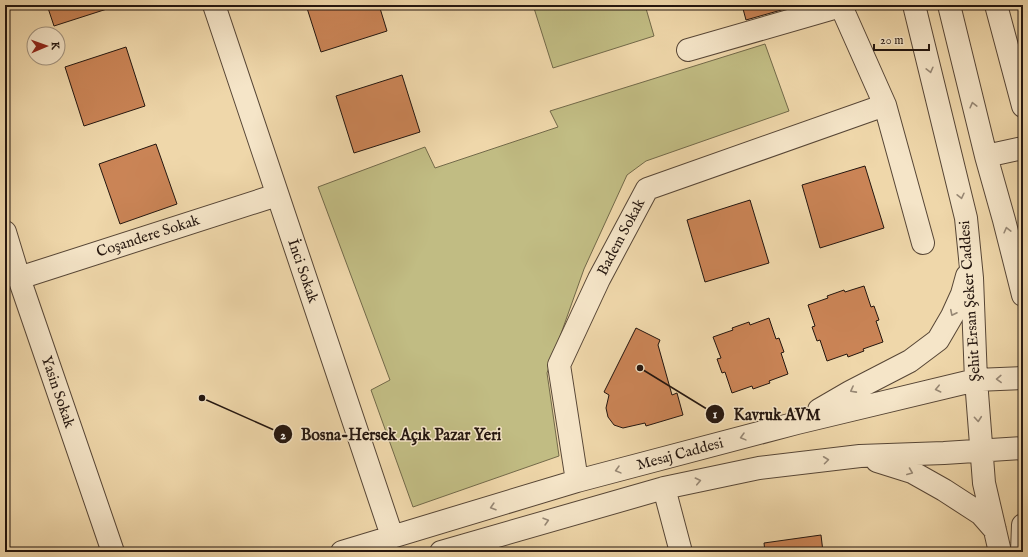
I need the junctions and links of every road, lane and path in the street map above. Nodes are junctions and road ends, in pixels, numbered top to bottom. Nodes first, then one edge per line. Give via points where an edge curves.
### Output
1 (214, 5) edge
2 (914, 5) edge
3 (949, 5) edge
4 (996, 5) edge
5 (843, 6) edge
6 (688, 50) dead end
7 (885, 105) junction
8 (1023, 106) edge
9 (1023, 148) edge
10 (986, 156) junction
11 (278, 195) junction
12 (5, 232) edge
13 (923, 243) dead end
14 (970, 263) junction
15 (19, 278) junction
16 (1022, 286) edge
17 (1023, 378) edge
18 (976, 380) junction
19 (797, 423) junction
20 (1023, 448) edge
21 (981, 451) junction
22 (860, 456) junction
23 (577, 481) junction
24 (664, 488) junction
25 (995, 530) junction
26 (392, 536) junction
27 (501, 543) edge
28 (113, 552) edge
29 (342, 552) edge
30 (441, 552) edge
31 (681, 552) edge
32 (1000, 552) edge

1 - 11 street, İnci Sokak
2 -> 14 street, Şehit Ersan Şeker Caddesi via 966,218
10 -> 3 street
4 - 8 street
5 - 6 street
5 - 7 street
7 - 13 street
7 - 23 street, Badem Sokak via 646,189 598,279 559,365
9 - 10 street
16 -> 10 street
11 - 15 street, Coşandere Sokak
11 - 26 street, İnci Sokak
12 - 15 street, Yasin Sokak
14 - 18 street, Şehit Ersan Şeker Caddesi
14 -> 19 street via 962,294 938,340 910,361
15 - 28 street, Yasin Sokak
17 -> 18 street, Mesaj Caddesi
18 -> 19 street, Mesaj Caddesi
18 -> 21 street, Şehit Ersan Şeker Caddesi
19 -> 23 street, Mesaj Caddesi
20 - 21 street, Mesaj Caddesi
21 - 22 street, Mesaj Caddesi
21 - 25 street, Şehit Ersan Şeker Caddesi via 984,483
24 -> 22 street, Mesaj Caddesi via 760,468
22 -> 25 street via 912,472 981,514
23 -> 26 street, Mesaj Caddesi
27 -> 24 street, Mesaj Caddesi
24 - 31 street
25 - 32 street, Şehit Ersan Şeker Caddesi
26 - 29 street, Mesaj Caddesi
27 - 30 street, Mesaj Caddesi

